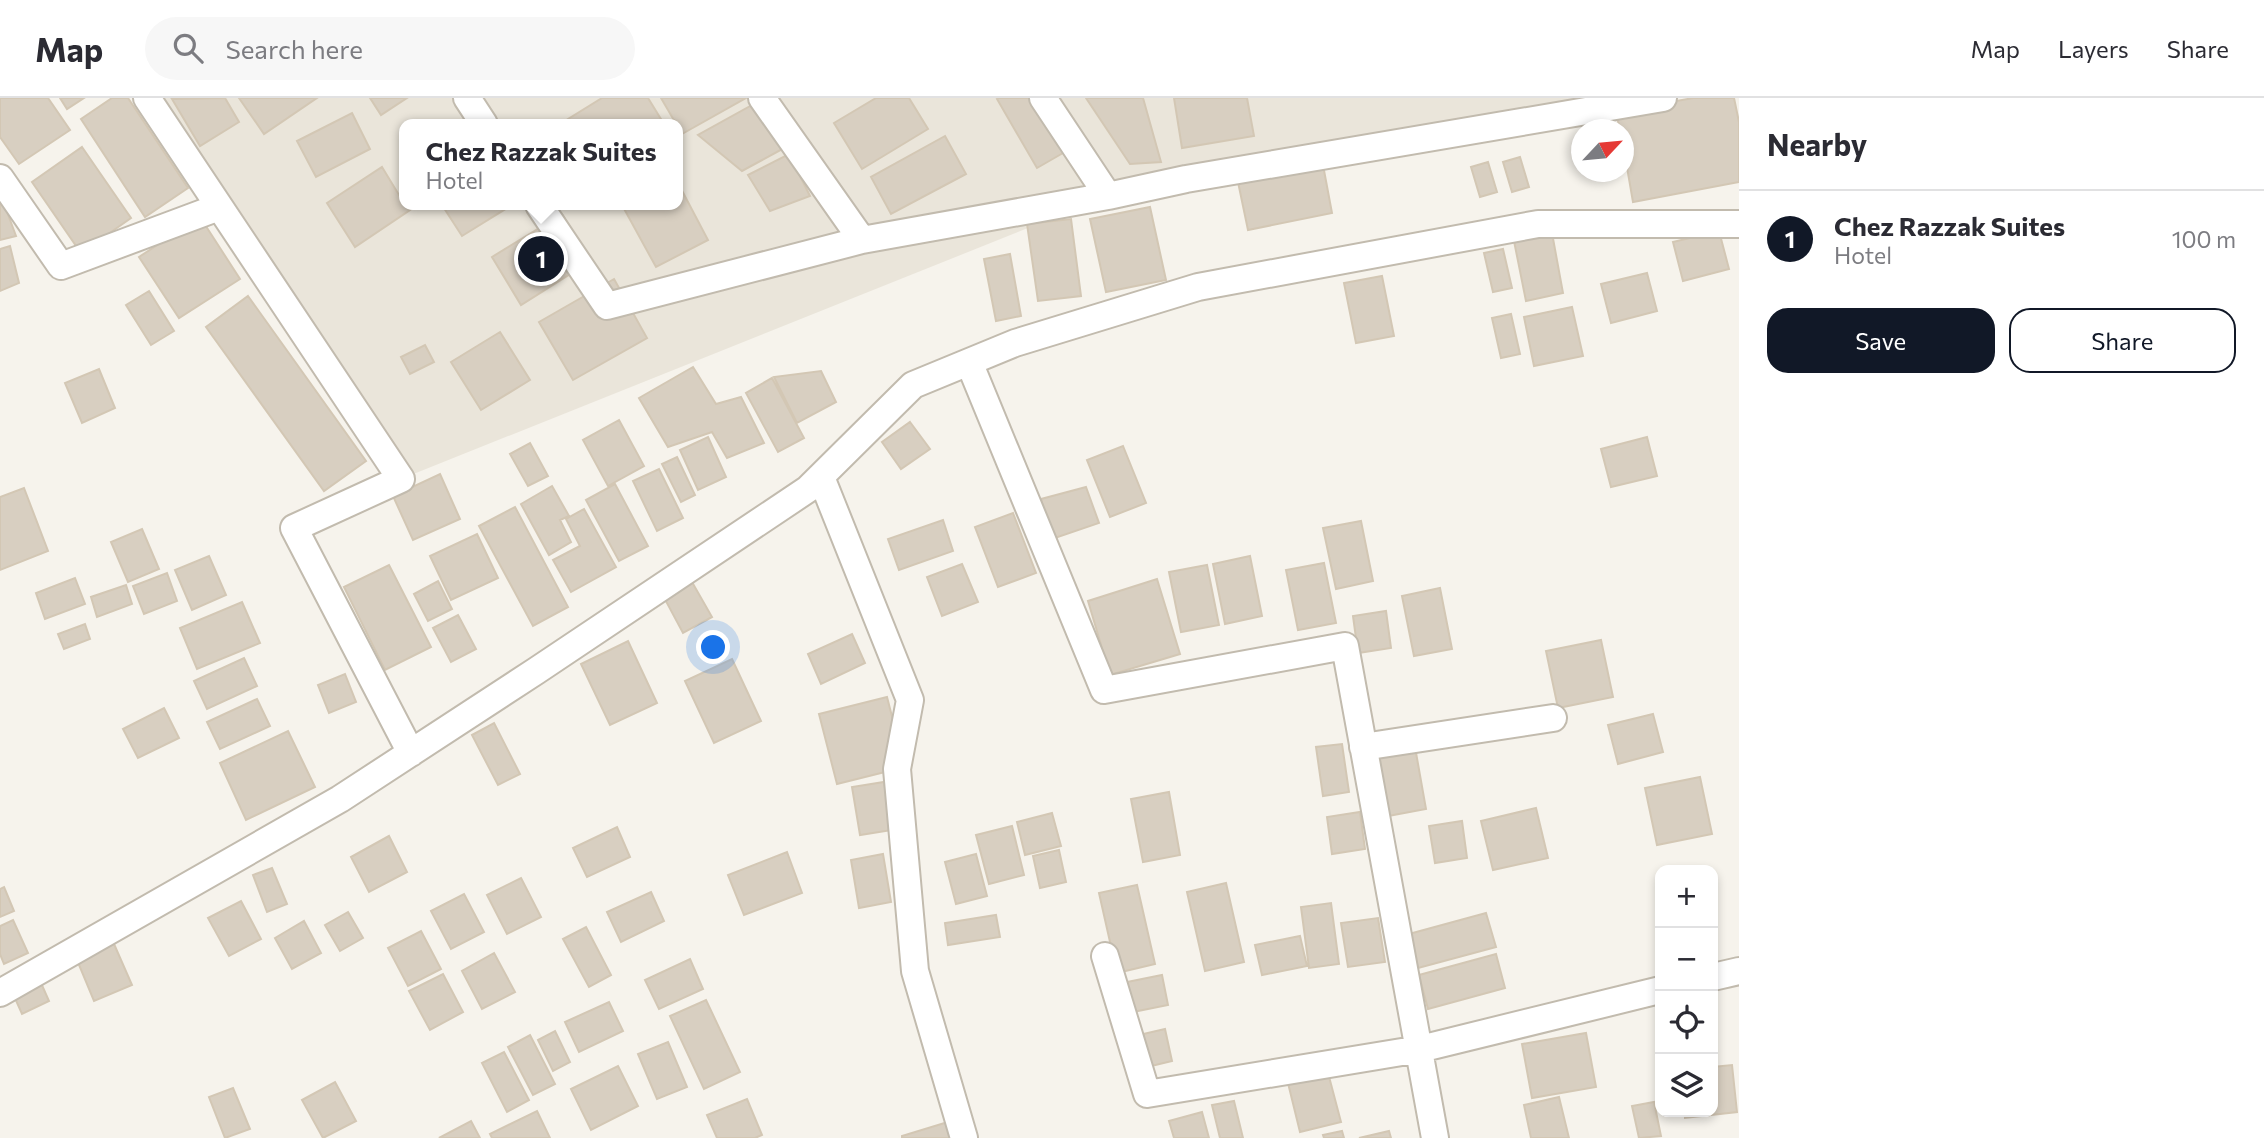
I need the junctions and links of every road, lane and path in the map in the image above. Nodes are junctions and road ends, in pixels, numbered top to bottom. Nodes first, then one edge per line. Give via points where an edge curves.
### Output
1 (147, 98) edge
2 (467, 98) edge
3 (762, 98) edge
4 (1043, 98) edge
5 (1663, 98) edge
6 (481, 119) edge
7 (0, 178) edge
8 (1108, 196) junction
9 (219, 207) junction
10 (542, 210) edge
11 (1739, 224) edge
12 (862, 240) junction
13 (969, 362) junction
14 (821, 477) junction
15 (1553, 718) dead end
16 (1363, 747) junction
17 (411, 753) junction
18 (1105, 956) dead end
19 (1739, 971) edge
20 (1718, 976) edge
21 (1656, 991) edge
22 (0, 993) edge
23 (1420, 1049) junction
24 (964, 1138) edge
25 (1435, 1138) edge

1 - 9 street
2 - 6 street
3 - 12 street
4 - 8 street
5 - 8 street
7 - 9 street via 61,266
8 - 12 street
9 - 17 street via 401,479 294,528
10 - 12 street via 607,306
11 - 13 street via 1538,224 1198,287 1015,343
13 - 14 street via 913,385
13 - 16 street via 1104,690 1345,646
14 - 17 street
14 - 24 street via 910,700 897,769 915,971
15 - 16 street
16 - 23 street
17 - 22 street via 340,799
18 - 23 street via 1147,1094
19 - 20 street
21 - 23 street
23 - 25 street

